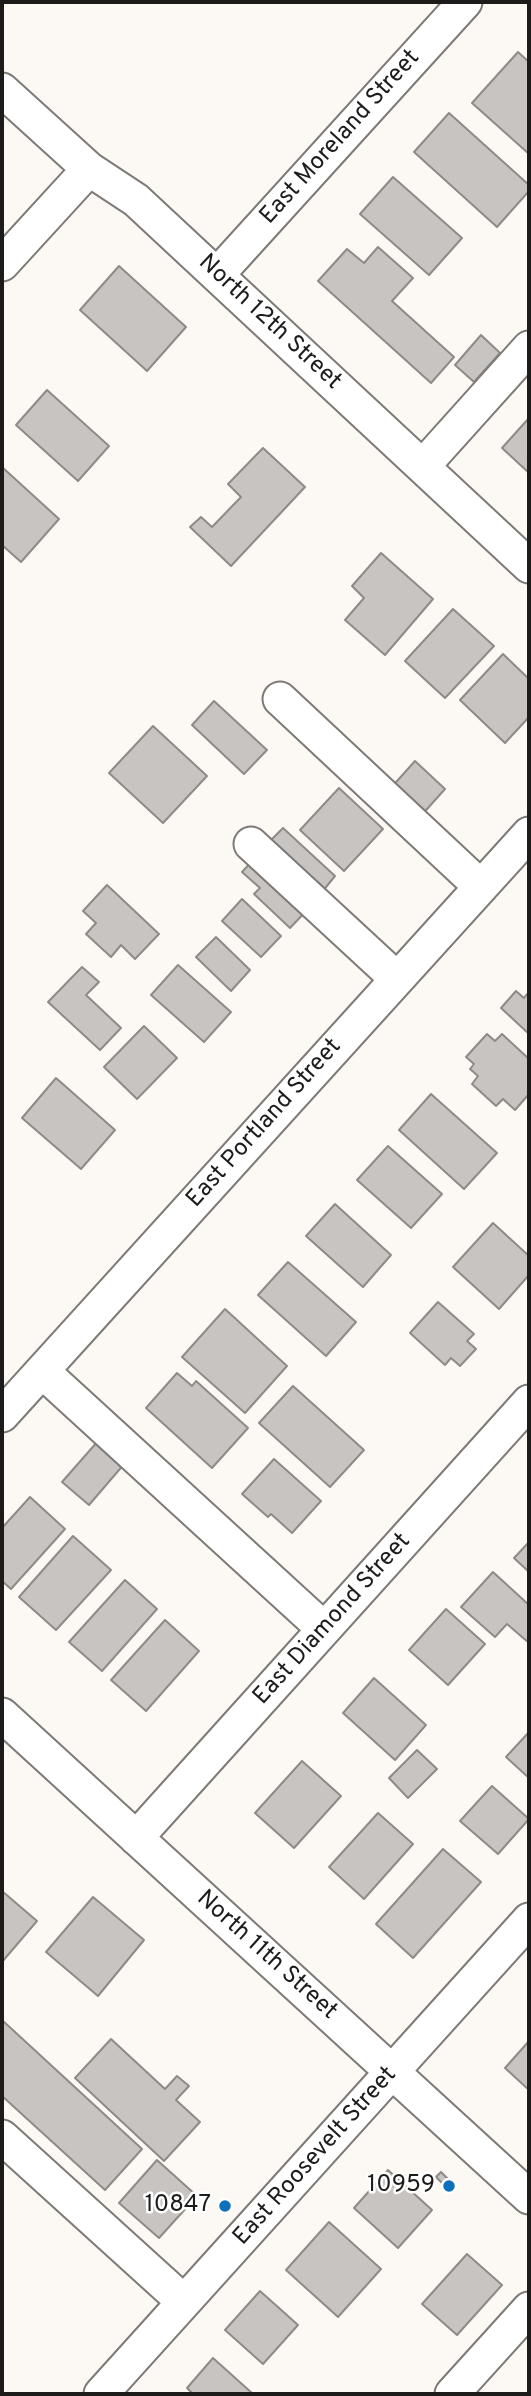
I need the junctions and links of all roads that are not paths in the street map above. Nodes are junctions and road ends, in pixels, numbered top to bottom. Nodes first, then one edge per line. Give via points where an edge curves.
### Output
1 (465, 2) edge
2 (11, 99) edge
3 (89, 169) junction
4 (2, 264) edge
5 (217, 275) junction
6 (529, 348) edge
7 (423, 466) junction
8 (529, 566) edge
9 (280, 699) dead end
10 (529, 834) edge
11 (251, 844) dead end
12 (481, 887) junction
13 (397, 979) junction
14 (42, 1371) junction
15 (529, 1402) edge
16 (2, 1415) edge
17 (324, 1629) junction
18 (2, 1715) edge
19 (136, 1838) junction
20 (529, 1920) edge
21 (393, 2072) junction
22 (2, 2137) edge
23 (529, 2197) edge
24 (184, 2302) junction
25 (529, 2308) edge
26 (101, 2394) edge
27 (452, 2394) edge

1 - 5 street, East Moreland Street
2 - 3 street, North 12th Street
3 - 4 street
3 - 5 street, North 12th Street via 136,200
5 - 7 street, North 12th Street
6 - 7 street
7 - 8 street, North 12th Street
9 - 12 street
10 - 12 street, East Portland Street
11 - 13 street
12 - 13 street, East Portland Street
13 - 14 street, East Portland Street
14 - 16 street, East Portland Street
14 - 17 street
15 - 17 street, East Diamond Street
17 - 19 street, East Diamond Street
18 - 19 street, North 11th Street
19 - 21 street, North 11th Street
20 - 21 street, East Roosevelt Street
21 - 23 street, North 11th Street
21 - 24 street, East Roosevelt Street
22 - 24 street
24 - 26 street, East Roosevelt Street
25 - 27 street

